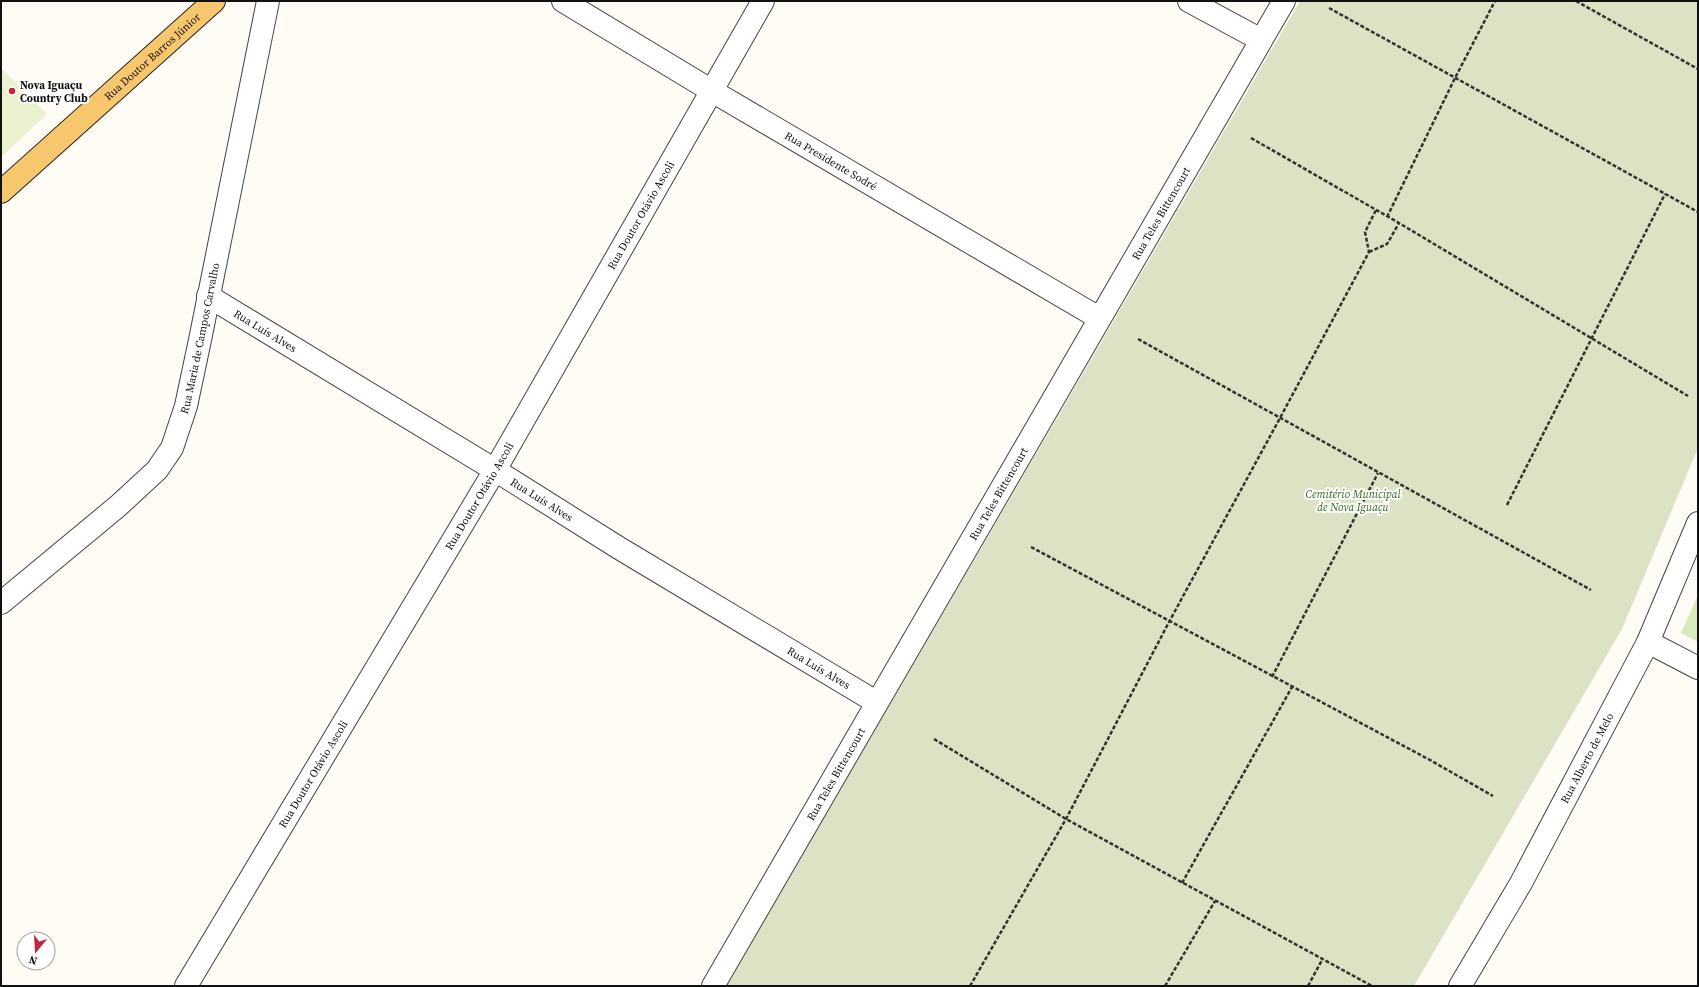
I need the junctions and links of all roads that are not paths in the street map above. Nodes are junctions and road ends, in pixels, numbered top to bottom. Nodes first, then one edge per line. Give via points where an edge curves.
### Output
1 (268, 1) edge
2 (563, 1) edge
3 (763, 1) edge
4 (1189, 1) edge
5 (1284, 1) edge
6 (211, 2) edge
7 (1261, 40) junction
8 (712, 91) junction
9 (1, 192) edge
10 (208, 296) junction
11 (1099, 318) junction
12 (495, 470) junction
13 (1698, 523) edge
14 (1, 603) edge
15 (1648, 642) junction
16 (1698, 668) edge
17 (876, 702) junction
18 (186, 986) edge
19 (713, 986) edge
20 (1460, 986) edge

1 - 10 street, Rua Maria de Campos Carvalho
2 - 8 street, Rua Presidente Sodré
3 - 8 street, Rua Doutor Otávio Ascoli
4 - 7 street
5 - 7 street, Rua Teles Bittencourt
6 - 9 main road, Rua Doutor Barros Júnior
7 - 11 street, Rua Teles Bittencourt
8 - 11 street, Rua Presidente Sodré
8 - 12 street, Rua Doutor Otávio Ascoli
10 - 12 street, Rua Luís Alves
10 - 14 street, Rua Maria de Campos Carvalho via 186,406 172,448 157,470 118,506
11 - 17 street, Rua Teles Bittencourt
12 - 17 street, Rua Luís Alves via 619,548
12 - 18 street, Rua Doutor Otávio Ascoli
13 - 15 street, Rua Alberto de Melo
15 - 16 street
15 - 20 street, Rua Alberto de Melo via 1521,883
17 - 19 street, Rua Teles Bittencourt

